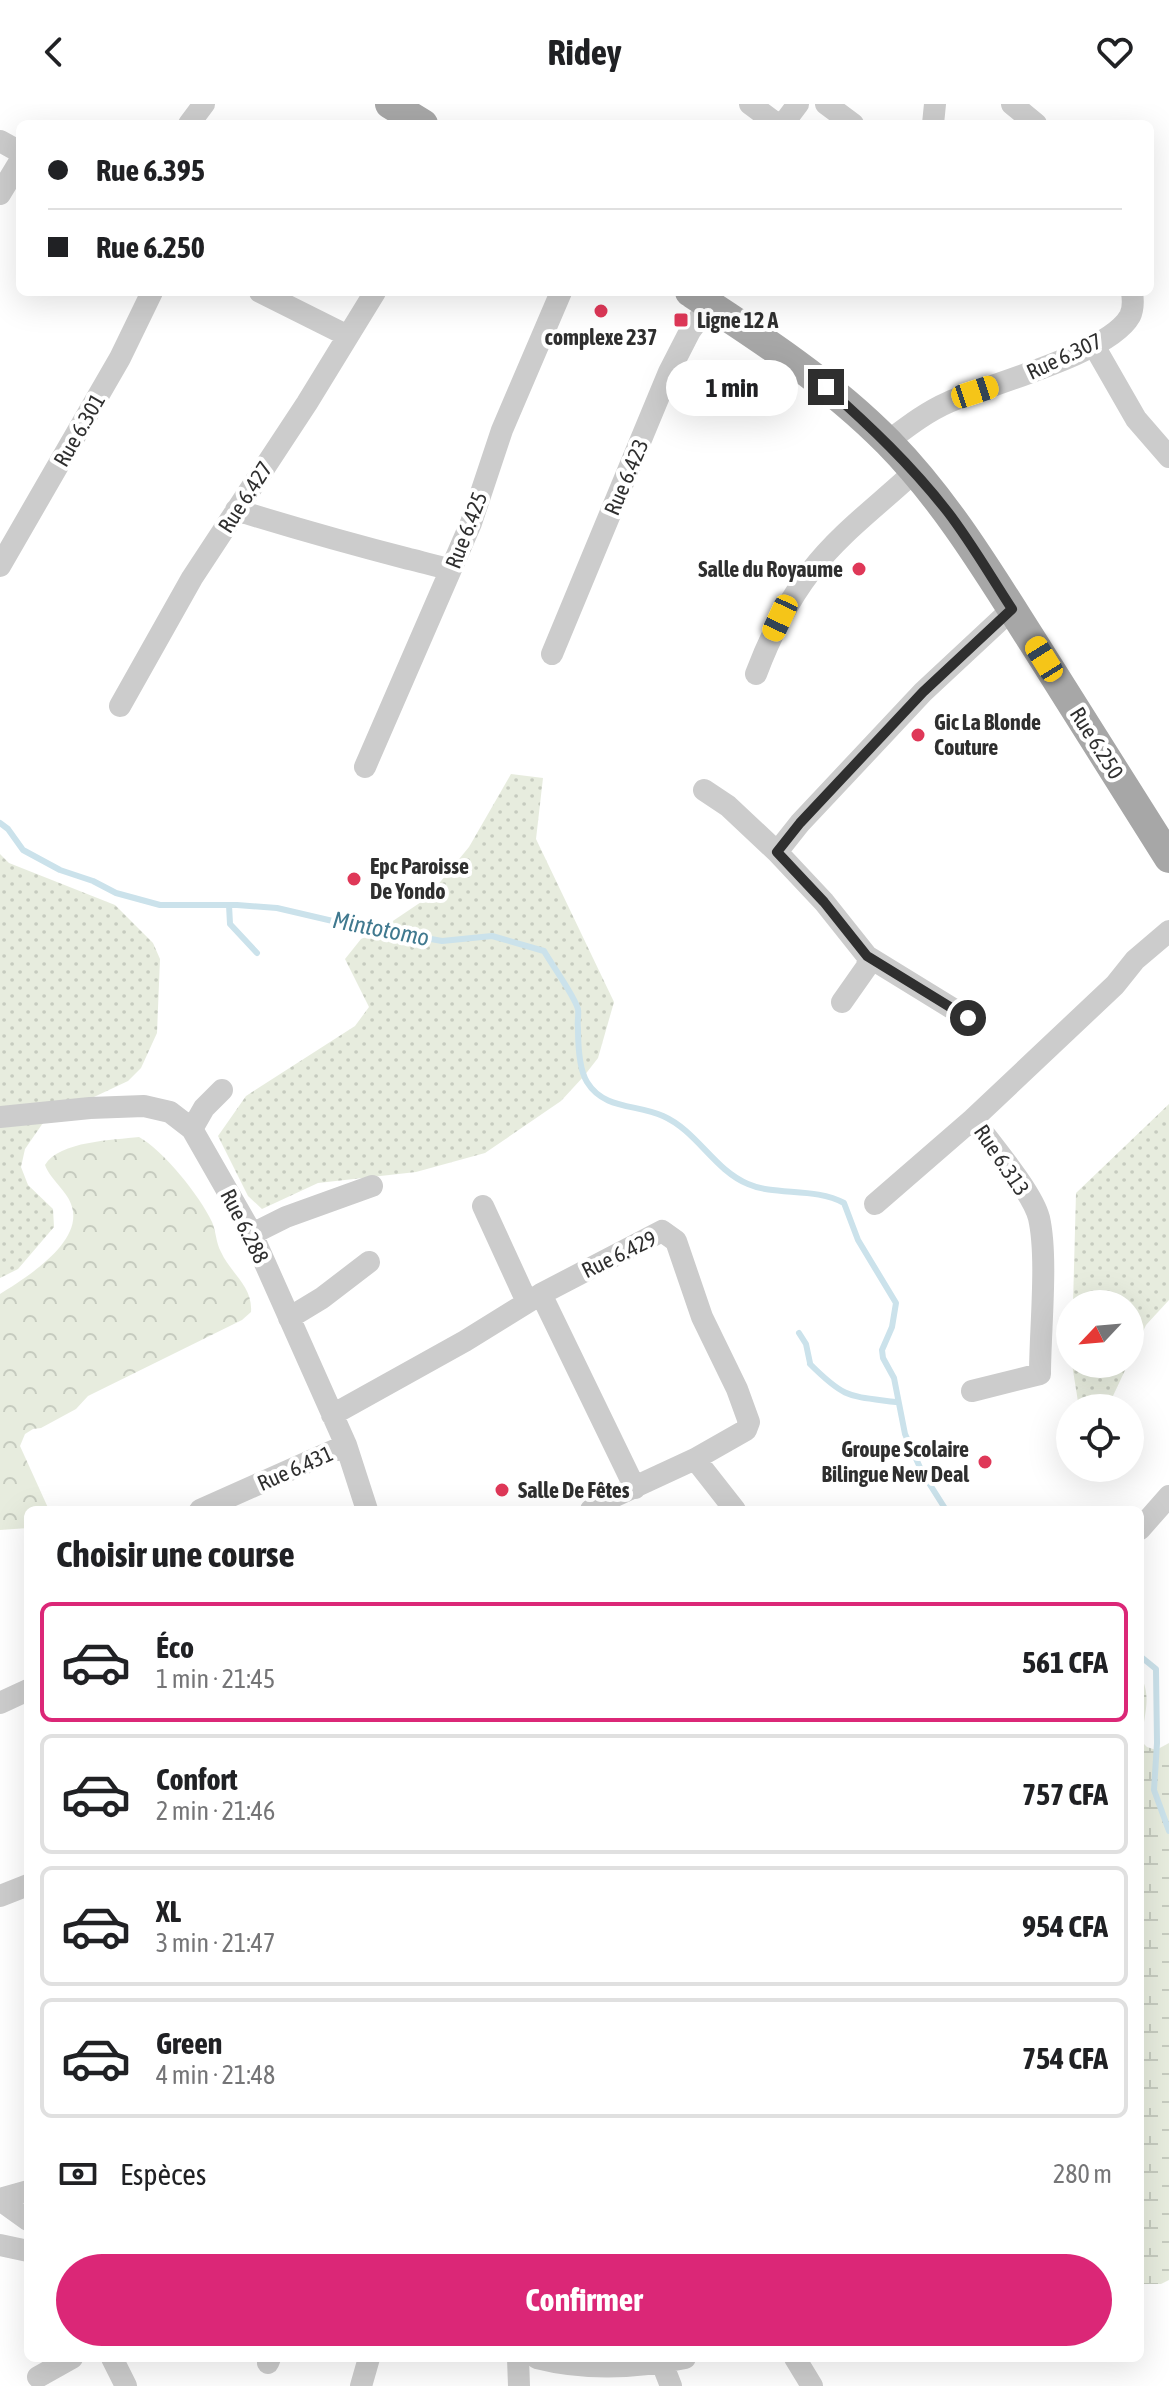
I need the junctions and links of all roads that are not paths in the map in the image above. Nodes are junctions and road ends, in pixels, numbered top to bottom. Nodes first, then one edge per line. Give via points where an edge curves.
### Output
1 (390, 104) edge
2 (750, 104) edge
3 (826, 104) edge
4 (1012, 104) edge
5 (416, 120) edge
6 (772, 120) edge
7 (848, 120) edge
8 (1031, 120) edge
9 (16, 168) edge
10 (0, 194) edge
11 (150, 296) edge
12 (268, 296) edge
13 (373, 296) edge
14 (559, 296) edge
15 (1132, 296) edge
16 (700, 298) edge
17 (348, 336) junction
18 (1093, 344) junction
19 (887, 442) junction
20 (1169, 457) edge
21 (914, 472) junction
22 (236, 510) junction
23 (0, 566) edge
24 (451, 569) junction
25 (1012, 609) junction
26 (552, 654) dead end
27 (756, 674) dead end
28 (120, 706) dead end
29 (365, 767) dead end
30 (704, 790) dead end
31 (777, 852) junction
32 (1169, 858) edge
33 (1169, 931) edge
34 (867, 956) junction
35 (842, 1002) dead end
36 (968, 1018) dead end
37 (222, 1090) dead end
38 (0, 1117) edge
39 (973, 1119) junction
40 (192, 1129) junction
41 (372, 1186) dead end
42 (875, 1204) dead end
43 (483, 1206) dead end
44 (252, 1234) junction
45 (369, 1262) dead end
46 (534, 1298) junction
47 (289, 1318) junction
48 (972, 1391) dead end
49 (332, 1415) junction
50 (346, 1445) junction
51 (695, 1459) junction
52 (635, 1488) junction
53 (1169, 1496) edge
54 (209, 1506) edge
55 (366, 1506) edge
56 (596, 1506) edge
57 (728, 1506) edge
58 (1144, 1524) edge
59 (24, 1692) edge
60 (0, 1703) edge
61 (24, 1887) edge
62 (0, 1896) edge
63 (24, 2192) edge
64 (0, 2199) edge
65 (24, 2217) edge
66 (0, 2245) edge
67 (24, 2250) edge
68 (65, 2362) edge
69 (114, 2362) edge
70 (368, 2362) edge
71 (518, 2362) edge
72 (556, 2362) edge
73 (667, 2362) edge
74 (797, 2362) edge
75 (662, 2363) junction
76 (38, 2377) dead end
77 (124, 2385) edge
78 (361, 2386) edge
79 (519, 2386) edge
80 (671, 2386) edge
81 (812, 2386) edge

1 - 5 main road
2 - 6 street
3 - 7 street
4 - 8 street
9 - 10 street
11 - 23 street, Rue 6.301
12 - 17 street
13 - 17 street, Rue 6.427
14 - 24 street, Rue 6.425
15 - 18 street, Rue 6.307 via 1130,316
16 - 19 main road, Rue 6.250 via 826,387
16 - 26 street, Rue 6.423
17 - 22 street, Rue 6.427
18 - 19 street, Rue 6.307 via 1014,380 949,401
18 - 20 street via 1136,419
19 - 21 main road, Rue 6.250
21 - 25 main road, Rue 6.250
21 - 27 street via 812,570 780,618
22 - 24 street
22 - 28 street, Rue 6.427
24 - 29 street, Rue 6.425
25 - 31 street via 923,692
25 - 32 main road, Rue 6.250
30 - 31 street
31 - 34 street
33 - 39 street, Rue 6.313
34 - 35 street via 868,965
34 - 36 street
37 - 40 street
38 - 40 street via 144,1106 170,1112
39 - 42 street
39 - 48 street, Rue 6.313 via 1038,1216 1042,1263 1040,1374
40 - 44 street, Rue 6.288
41 - 44 street
43 - 46 street
44 - 47 street, Rue 6.288
45 - 47 street
46 - 49 street, Rue 6.429
46 - 51 street, Rue 6.429 via 662,1231 676,1241 702,1317 749,1422 746,1430
46 - 52 street
47 - 49 street, Rue 6.288
49 - 50 street, Rue 6.288
50 - 54 street, Rue 6.431
50 - 55 street, Rue 6.288
51 - 52 street
51 - 57 street
52 - 56 street
53 - 58 street
59 - 60 street
61 - 62 street
63 - 64 street
64 - 65 street
66 - 67 street
68 - 76 street
69 - 77 street
70 - 78 street
71 - 79 street
72 - 75 street
73 - 75 street
74 - 81 street
75 - 80 street

